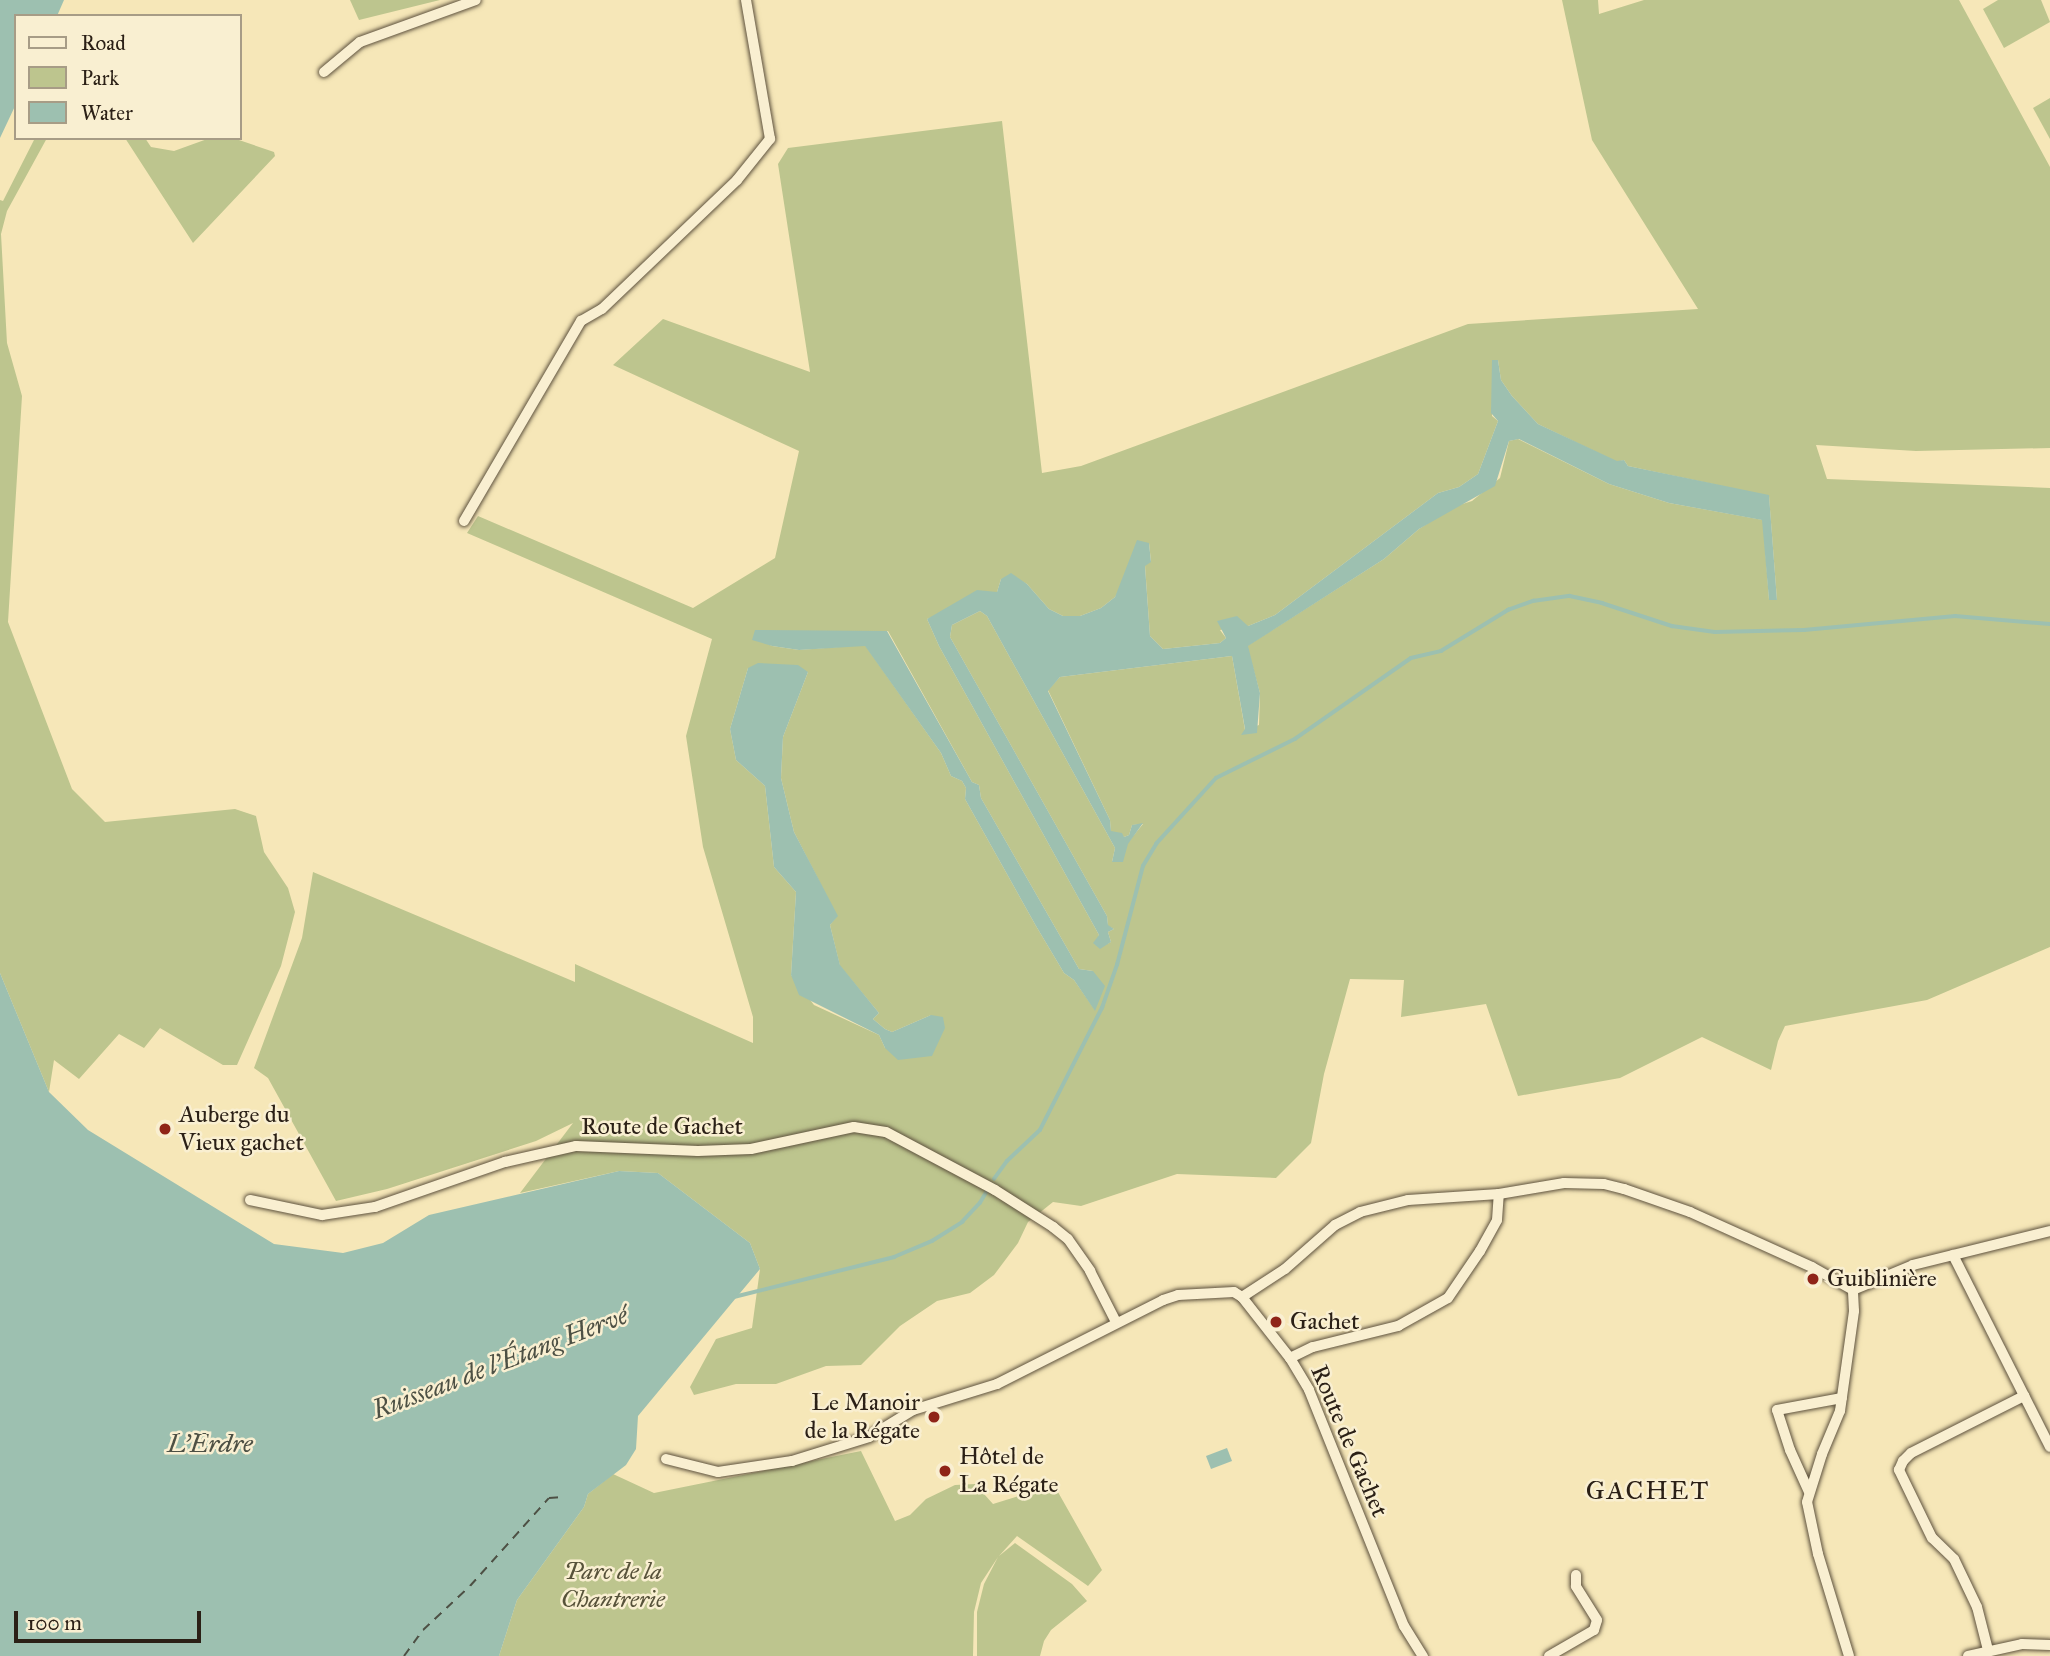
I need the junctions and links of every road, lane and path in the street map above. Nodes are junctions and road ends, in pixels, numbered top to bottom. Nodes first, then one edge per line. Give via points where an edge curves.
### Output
1 (476, 0) edge
2 (746, 0) edge
3 (324, 72) dead end
4 (464, 521) dead end
5 (1499, 1194) junction
6 (250, 1200) dead end
7 (2050, 1231) edge
8 (1953, 1255) junction
9 (1853, 1290) junction
10 (1242, 1297) junction
11 (1116, 1322) junction
12 (1290, 1358) junction
13 (2024, 1396) junction
14 (1842, 1398) junction
15 (2050, 1447) edge
16 (666, 1459) dead end
17 (1809, 1492) junction
18 (1576, 1575) dead end
19 (2050, 1646) edge
20 (1988, 1650) junction
21 (1423, 1656) edge
22 (1549, 1656) edge
23 (1849, 1656) edge
24 (1968, 1656) edge

1 - 3 street via 359,42
2 - 4 street via 770,139 737,180 602,309 581,321
5 - 9 street via 1580,1182 1624,1188 1690,1212
5 - 10 street via 1436,1196 1360,1212 1335,1225 1285,1269
5 - 12 street via 1497,1220 1448,1298 1398,1326 1313,1347
6 - 11 street, Route de Gachet via 322,1215 375,1207 505,1162 576,1146 751,1149 854,1127 886,1132 990,1187 1068,1239
7 - 8 street
8 - 9 street via 1913,1265
8 - 13 street
9 - 14 street
10 - 11 street via 1227,1291 1178,1295
10 - 12 street, Route de Gachet
11 - 16 street via 997,1384 913,1410 869,1437 805,1457 718,1472
12 - 21 street, Route de Gachet via 1309,1390 1404,1626
13 - 15 street
13 - 20 street via 1911,1454 1899,1470 1932,1538 1954,1559 1977,1607
14 - 17 street
14 - 17 street via 1777,1410
17 - 23 street via 1818,1554
18 - 22 street via 1576,1586 1597,1620 1594,1630
19 - 20 street via 2022,1643
20 - 24 street

